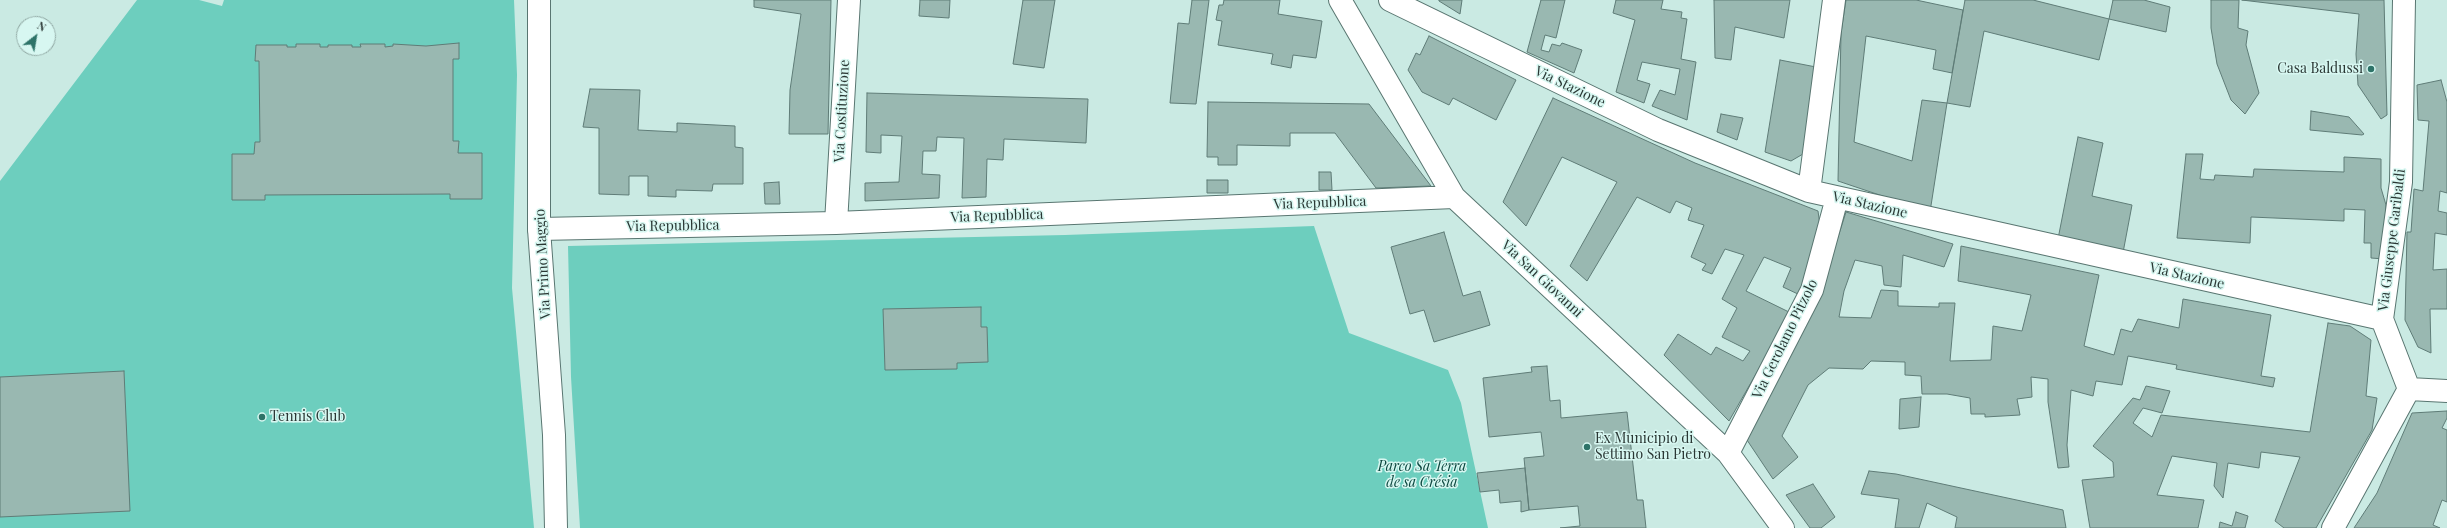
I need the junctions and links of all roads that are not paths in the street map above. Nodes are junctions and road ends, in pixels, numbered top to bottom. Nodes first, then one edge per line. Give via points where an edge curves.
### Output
1 (539, 0) edge
2 (849, 0) edge
3 (1340, 0) edge
4 (1390, 0) edge
5 (1834, 0) edge
6 (2404, 0) edge
7 (1810, 191) junction
8 (1454, 197) junction
9 (1837, 198) junction
10 (836, 223) junction
11 (539, 229) junction
12 (2382, 319) junction
13 (2409, 389) junction
14 (2447, 391) edge
15 (1728, 453) junction
16 (556, 528) edge
17 (1783, 528) edge
18 (2333, 528) edge

1 - 11 street, Via Primo Maggio
2 - 10 street, Via Costituzione
3 - 8 street, Via San Giovanni
4 - 7 street, Via Stazione via 1658,130
5 - 7 street
6 - 12 street, Via Giuseppe Garibaldi via 2401,182
7 - 9 street, Via Stazione
8 - 10 street, Via Repubblica
8 - 15 street, Via San Giovanni
9 - 12 street, Via Stazione
9 - 15 street, Via Gerolamo Pitzolo via 1812,290
10 - 11 street, Via Repubblica
11 - 16 street, Via Primo Maggio via 554,435
12 - 13 street, Via Giuseppe Garibaldi
13 - 14 street
13 - 18 street
15 - 17 street, Via San Giovanni

